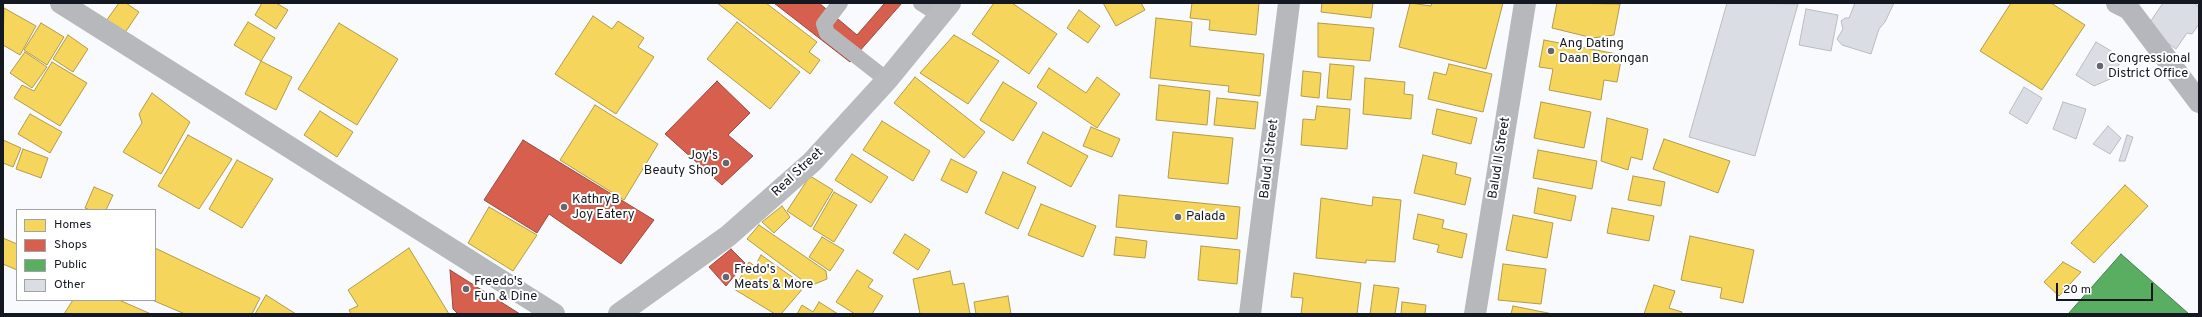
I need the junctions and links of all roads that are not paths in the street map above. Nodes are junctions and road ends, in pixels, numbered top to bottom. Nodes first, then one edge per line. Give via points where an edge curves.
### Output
1 (61, 3) edge
2 (840, 3) edge
3 (921, 3) edge
4 (1289, 3) edge
5 (1525, 3) edge
6 (2126, 5) edge
7 (945, 9) edge
8 (887, 80) junction
9 (2199, 102) edge
10 (554, 314) edge
11 (619, 314) edge
12 (1250, 314) edge
13 (1475, 314) edge

1 - 10 street
2 - 8 lane via 824,24 828,33
3 - 7 lane
4 - 12 street, Balud 1 Street
5 - 13 street, Balud II Street
6 - 9 street
7 - 8 main road, Real Street
8 - 11 main road, Real Street via 812,162 728,236

